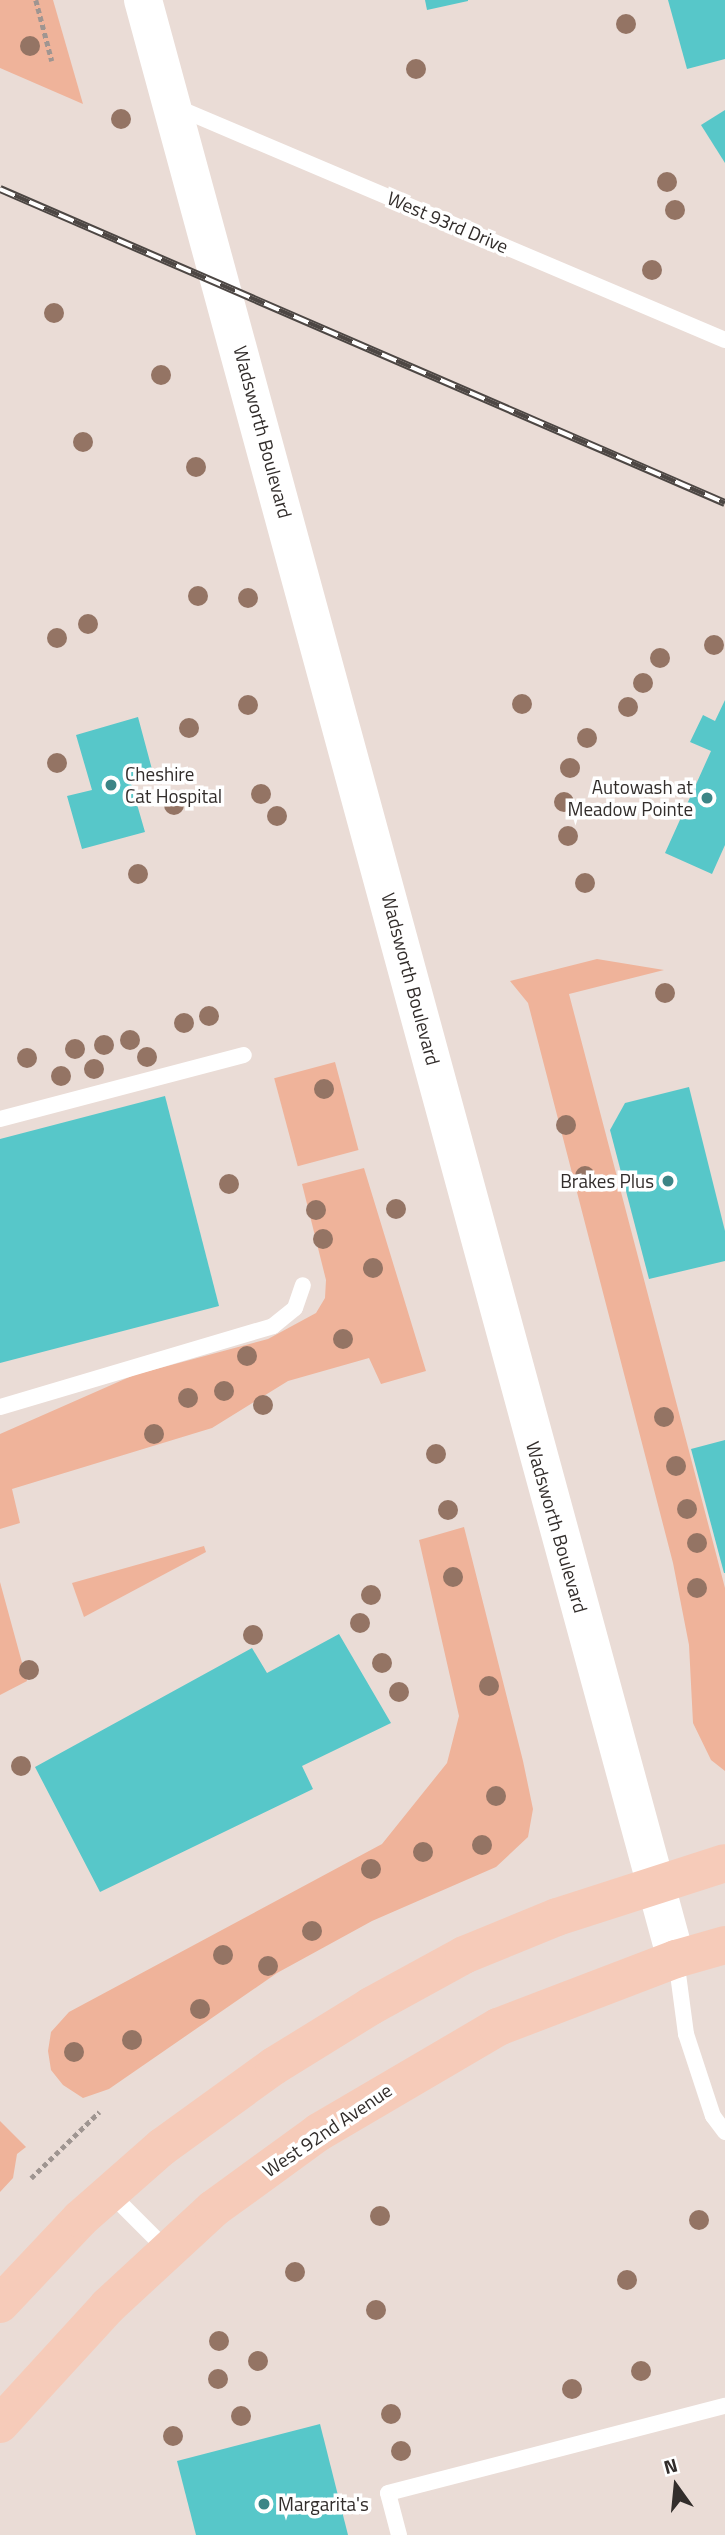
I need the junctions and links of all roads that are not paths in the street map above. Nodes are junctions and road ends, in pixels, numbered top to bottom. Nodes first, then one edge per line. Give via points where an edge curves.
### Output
1 (143, 0) edge
2 (171, 105) junction
3 (725, 340) edge
4 (244, 1055) dead end
5 (0, 1119) edge
6 (303, 1285) dead end
7 (0, 1407) edge
8 (725, 1863) edge
9 (655, 1883) junction
10 (725, 1945) edge
11 (676, 1958) junction
12 (725, 2132) edge
13 (109, 2192) junction
14 (167, 2251) junction
15 (0, 2304) edge
16 (725, 2406) edge
17 (12, 2412) edge
18 (0, 2456) edge
19 (399, 2535) edge

1 - 2 street, Wadsworth Boulevard
2 - 3 lane, West 93rd Drive
2 - 9 street, Wadsworth Boulevard
4 - 5 lane
6 - 7 lane via 295,1308 273,1326
8 - 9 main road
9 - 11 street, Wadsworth Boulevard
9 - 13 main road via 464,1955 371,2006 274,2066
10 - 11 main road, West 92nd Avenue
11 - 12 lane via 686,2035 713,2116
11 - 14 main road, West 92nd Avenue via 498,2027 411,2075 287,2155 213,2209
13 - 14 lane
13 - 15 main road
14 - 17 main road, West 92nd Avenue via 108,2306
16 - 19 lane via 388,2493
17 - 18 main road, West 92nd Avenue

